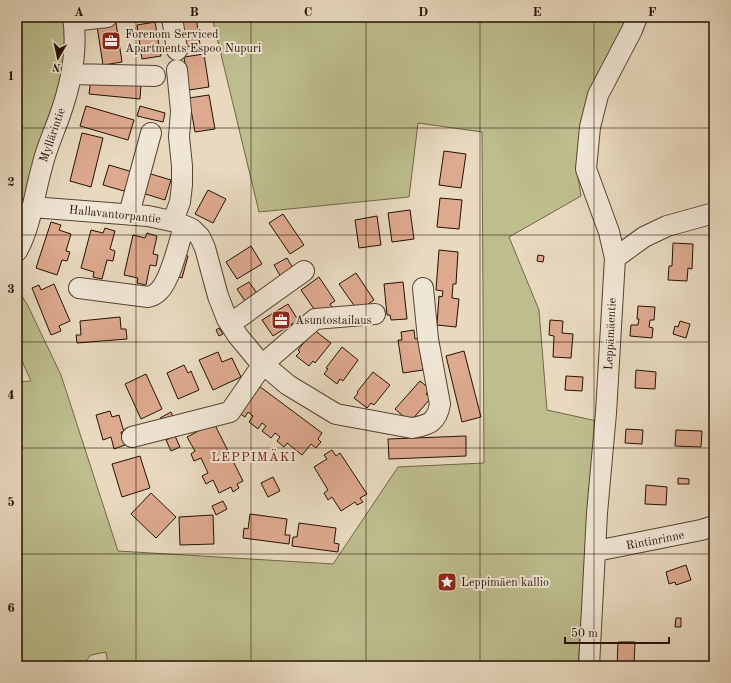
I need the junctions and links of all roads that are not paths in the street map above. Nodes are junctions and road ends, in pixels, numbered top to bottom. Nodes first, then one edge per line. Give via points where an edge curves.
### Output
1 (107, 17) edge
2 (172, 17) edge
3 (638, 17) edge
4 (73, 19) edge
5 (177, 50) dead end
6 (177, 70) dead end
7 (71, 74) junction
8 (155, 76) dead end
9 (151, 133) dead end
10 (32, 207) junction
11 (714, 213) edge
12 (129, 214) junction
13 (178, 223) junction
14 (17, 251) edge
15 (615, 258) junction
16 (304, 271) dead end
17 (79, 288) dead end
18 (423, 288) dead end
19 (375, 314) dead end
20 (230, 324) junction
21 (263, 364) junction
22 (132, 437) dead end
23 (714, 526) edge
24 (596, 551) junction
25 (589, 666) edge

1 - 4 street
2 - 5 street
3 - 15 street, Leppämäentie via 598,95 590,127 586,169 609,232
4 - 7 street, Myllärintie via 75,41
6 - 13 street via 182,166
7 - 8 street
7 - 10 street, Myllärintie via 42,165
9 - 12 street
10 - 12 street, Hallavantorpantie
10 - 14 street, Myllärintie via 25,234
11 - 15 street via 667,226 644,237
12 - 13 street, Hallavantorpantie
13 - 17 street via 167,279 155,295 148,297
13 - 20 street, Hallavantorpantie via 192,229 200,237 218,296
15 - 24 street, Leppämäentie
16 - 20 street
18 - 21 street, Hallavantorpantie via 428,339 440,404 434,421 424,426 412,428 336,414 288,385
19 - 21 street via 315,319
20 - 21 street, Hallavantorpantie
21 - 22 street via 230,412
23 - 24 street, Rintinrinne
24 - 25 street, Leppämäentie

